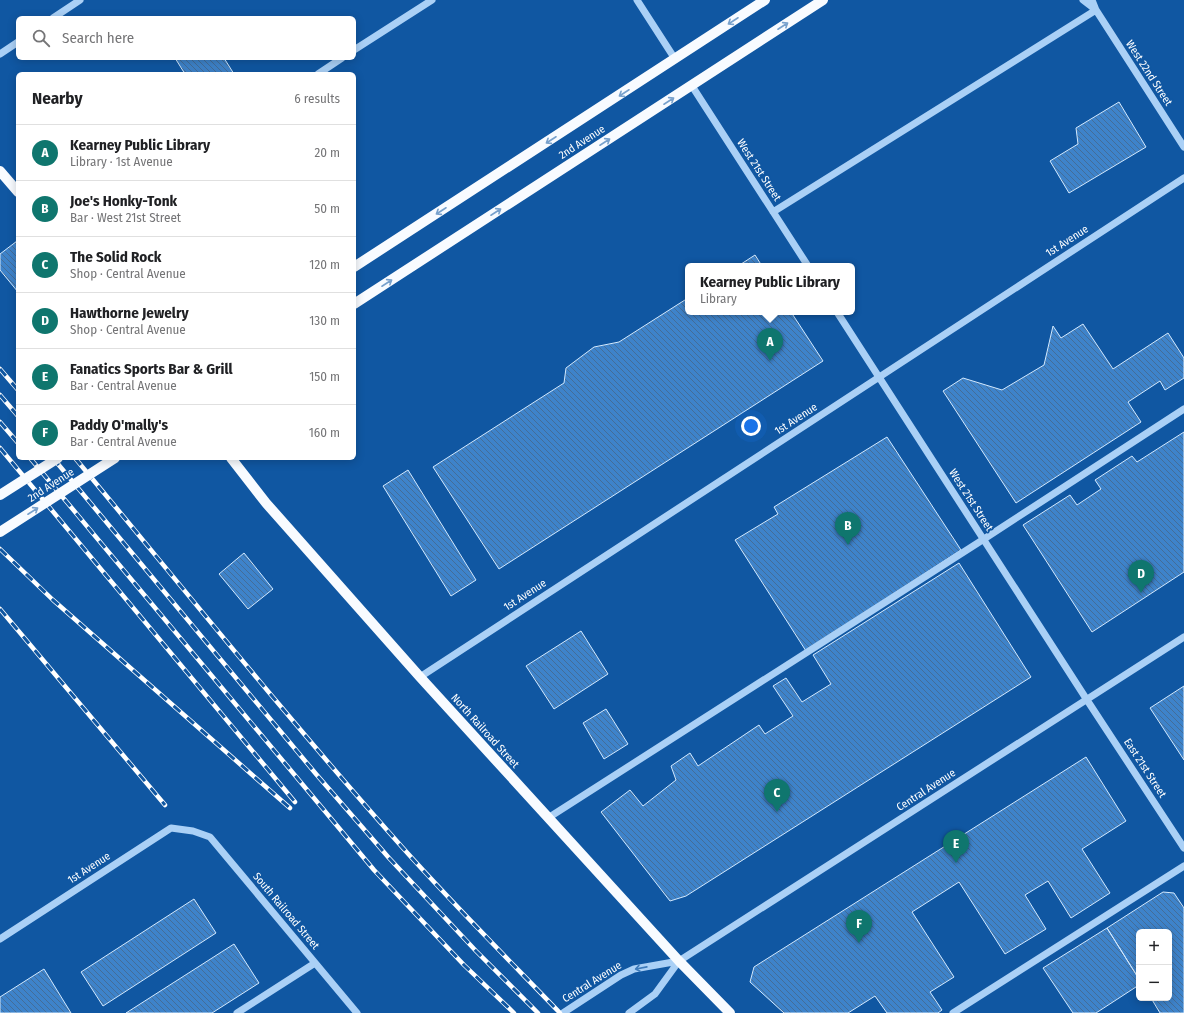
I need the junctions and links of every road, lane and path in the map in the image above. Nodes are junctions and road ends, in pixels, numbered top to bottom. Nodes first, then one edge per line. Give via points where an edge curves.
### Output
1 (80, 0) edge
2 (432, 0) edge
3 (637, 0) edge
4 (765, 0) edge
5 (823, 0) edge
6 (1083, 0) edge
7 (1092, 0) edge
8 (1096, 10) junction
9 (56, 16) edge
10 (16, 43) edge
11 (356, 49) edge
12 (0, 54) edge
13 (675, 59) junction
14 (339, 60) edge
15 (321, 72) edge
16 (692, 86) junction
17 (1184, 148) edge
18 (0, 170) edge
19 (1184, 178) edge
20 (16, 190) edge
21 (773, 212) junction
22 (806, 263) edge
23 (356, 266) edge
24 (356, 303) edge
25 (839, 315) edge
26 (879, 377) junction
27 (1184, 409) edge
28 (55, 460) edge
29 (112, 460) edge
30 (233, 460) edge
31 (0, 495) edge
32 (0, 532) edge
33 (984, 539) junction
34 (1184, 637) edge
35 (420, 677) junction
36 (1087, 700) junction
37 (548, 818) junction
38 (193, 831) joint
39 (1184, 848) edge
40 (1184, 866) edge
41 (0, 939) edge
42 (679, 961) junction
43 (315, 963) junction
44 (237, 1013) edge
45 (357, 1013) edge
46 (563, 1013) edge
47 (629, 1013) edge
48 (730, 1013) edge
49 (953, 1013) edge

1 - 9 street
2 - 11 street
3 - 13 street
4 -> 13 main road, 2nd Avenue
16 -> 5 main road, 2nd Avenue
6 - 8 street, West 22nd Street
7 - 8 street, West 22nd Street
8 - 17 street, West 22nd Street
8 - 21 street
10 - 12 street
13 -> 23 main road, 2nd Avenue
14 - 15 street
16 - 21 street, West 21st Street
24 -> 16 main road, 2nd Avenue
18 - 20 main road
19 - 26 street, 1st Avenue
21 - 22 street, West 21st Street
25 - 26 street, West 21st Street
26 - 33 street, West 21st Street
26 - 35 street, 1st Avenue
27 - 33 street
28 - 31 main road, 2nd Avenue, bridge
32 -> 29 main road, 2nd Avenue, bridge
30 - 35 main road, North Railroad Street via 266,503
33 - 36 street, West 21st Street
33 - 37 street
34 - 36 street, Central Avenue
35 - 37 main road, North Railroad Street
36 - 39 street, East 21st Street
36 - 42 street, Central Avenue
37 - 42 main road, North Railroad Street
38 - 41 street, 1st Avenue via 171,828
38 - 43 street, South Railroad Street via 210,837
40 - 49 street
42 -> 46 street, Central Avenue via 634,969
42 - 47 street, Central Avenue via 654,994
42 - 48 main road, North Railroad Street
43 - 44 street
43 - 45 street, South Railroad Street

